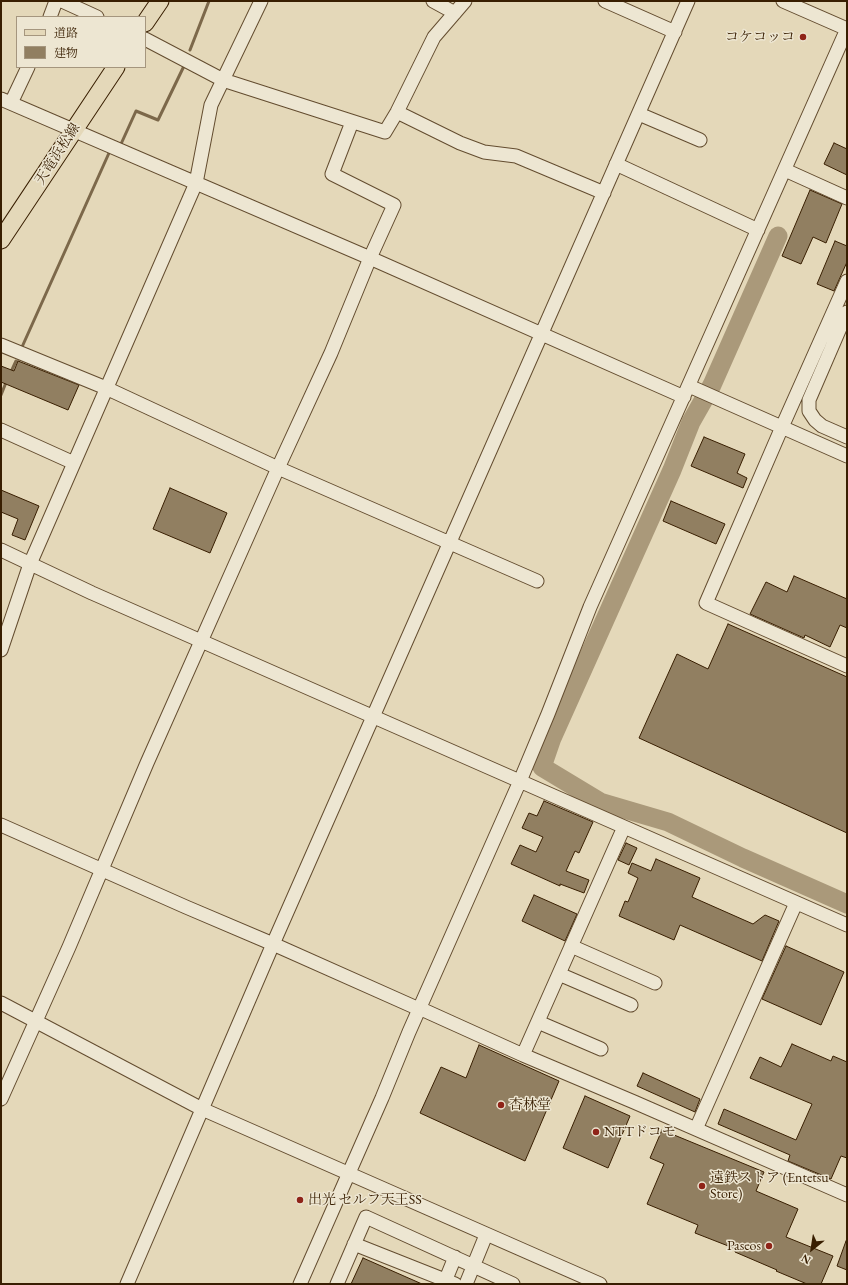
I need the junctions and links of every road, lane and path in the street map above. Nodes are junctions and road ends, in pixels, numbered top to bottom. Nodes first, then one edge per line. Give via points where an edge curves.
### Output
1 (56, 1) edge
2 (62, 1) edge
3 (160, 1) edge
4 (261, 1) edge
5 (433, 1) edge
6 (464, 1) edge
7 (605, 1) edge
8 (688, 1) edge
9 (783, 1) edge
10 (454, 13) junction
11 (50, 16) edge
12 (95, 16) edge
13 (146, 22) edge
14 (847, 29) edge
15 (675, 32) junction
16 (146, 40) edge
17 (27, 68) edge
18 (115, 68) edge
19 (223, 80) junction
20 (6, 101) edge
21 (396, 112) junction
22 (638, 114) junction
23 (352, 122) junction
24 (74, 130) junction
25 (700, 140) dead end
26 (616, 164) junction
27 (785, 170) junction
28 (196, 183) junction
29 (604, 194) junction
30 (847, 198) edge
31 (758, 230) junction
32 (1, 240) edge
33 (370, 258) junction
34 (847, 281) edge
35 (847, 312) edge
36 (542, 334) junction
37 (842, 338) edge
38 (1, 345) edge
39 (106, 388) junction
40 (686, 392) junction
41 (782, 427) junction
42 (1, 430) edge
43 (847, 437) edge
44 (847, 456) edge
45 (74, 463) junction
46 (278, 468) junction
47 (450, 543) junction
48 (1, 550) edge
49 (30, 564) junction
50 (538, 582) dead end
51 (202, 641) junction
52 (1, 650) edge
53 (847, 666) edge
54 (373, 716) junction
55 (520, 781) junction
56 (1, 825) edge
57 (624, 827) junction
58 (101, 870) junction
59 (796, 903) junction
60 (847, 925) edge
61 (273, 944) junction
62 (571, 946) junction
63 (559, 974) junction
64 (655, 983) dead end
65 (1, 1003) edge
66 (631, 1005) dead end
67 (424, 1010) junction
68 (35, 1021) junction
69 (538, 1022) junction
70 (600, 1049) dead end
71 (524, 1055) junction
72 (1, 1099) edge
73 (202, 1109) junction
74 (696, 1129) junction
75 (349, 1174) junction
76 (847, 1195) edge
77 (486, 1235) junction
78 (354, 1244) junction
79 (455, 1258) junction
80 (473, 1266) junction
81 (448, 1283) edge
82 (127, 1284) edge
83 (300, 1284) edge
84 (337, 1284) edge
85 (466, 1284) edge
86 (513, 1284) edge
87 (600, 1284) edge

1 - 11 street
2 - 12 street
3 - 13 main road
4 - 19 street
5 - 10 street
6 - 10 street
7 - 15 street
8 - 15 street
9 - 14 street
10 - 21 street via 434,37
14 - 27 street
15 - 22 street
16 - 19 street
17 - 20 street
18 - 24 main road, 天竜浜松線
19 - 23 street
19 - 28 street via 211,105
20 - 24 street
21 - 23 street via 385,132
21 - 29 street via 460,143 484,152 516,156
22 - 25 street
22 - 26 street
23 - 33 street via 332,174 394,206
24 - 28 street
24 - 32 main road, 天竜浜松線
26 - 29 street
26 - 31 street
27 - 30 street
27 - 31 street
28 - 33 street
28 - 39 street
29 - 36 street
31 - 40 street
33 - 36 street
33 - 46 street via 332,353
34 - 41 street
35 - 37 street
36 - 40 street
36 - 47 street
37 - 43 street via 808,400 809,411 815,420 822,426
38 - 39 street
39 - 45 street
39 - 46 street
40 - 41 street via 701,392
40 - 55 street via 590,607
41 - 44 street
41 - 53 street via 706,603
42 - 45 street
45 - 49 street
46 - 47 street
46 - 51 street
47 - 50 street
47 - 54 street
48 - 49 street
49 - 51 street
49 - 52 street
51 - 54 street
51 - 58 street
54 - 55 street
54 - 61 street
55 - 57 street
55 - 67 street
56 - 58 street
57 - 59 street
57 - 62 street
58 - 61 street
58 - 68 street
59 - 60 street
59 - 74 street
61 - 67 street
61 - 73 street
62 - 63 street
62 - 64 street
63 - 66 street
63 - 69 street
65 - 68 street
67 - 71 street
67 - 75 street
68 - 72 street
68 - 73 street
69 - 70 street
69 - 71 street
71 - 74 street
73 - 75 street
73 - 82 street
74 - 76 street
75 - 77 street
75 - 83 street
77 - 80 street
77 - 87 street
78 - 79 street via 366,1217
78 - 81 street
78 - 84 street
79 - 80 street
79 - 81 street
80 - 85 street
80 - 86 street

